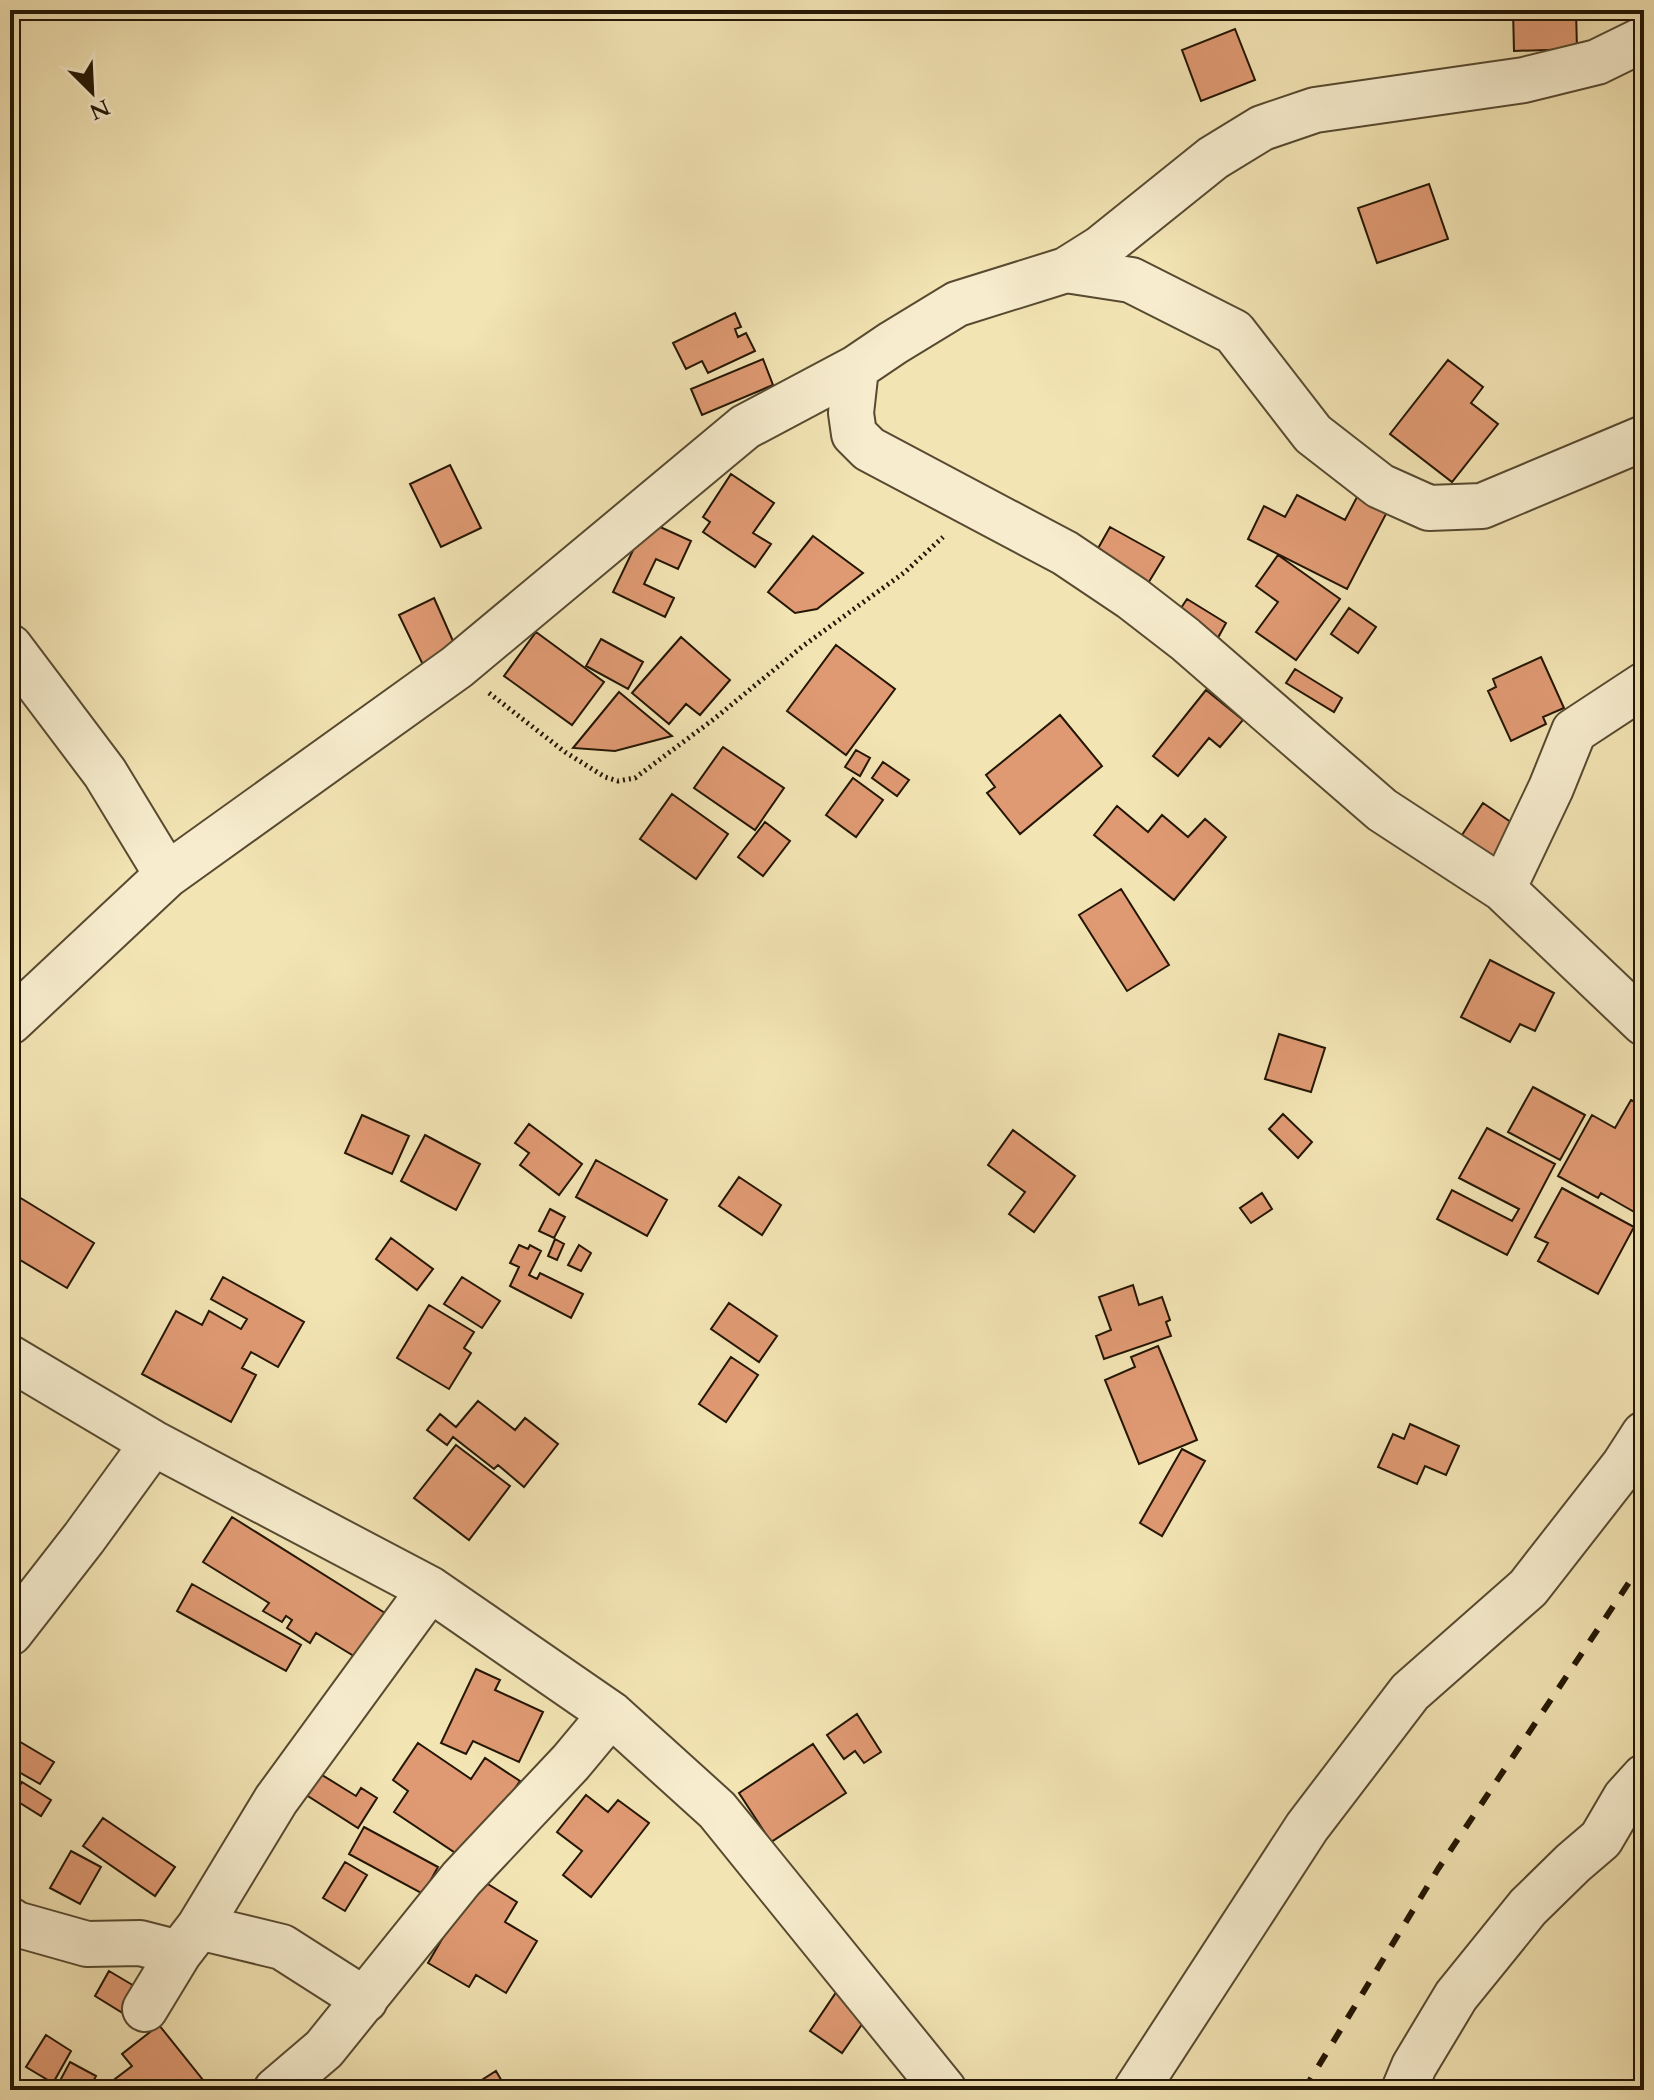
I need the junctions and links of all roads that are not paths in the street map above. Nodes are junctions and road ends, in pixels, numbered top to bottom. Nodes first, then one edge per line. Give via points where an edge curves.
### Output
1 (1644, 39) edge
2 (1066, 270) junction
3 (856, 368) junction
4 (1644, 438) edge
5 (10, 647) edge
6 (1644, 685) edge
7 (167, 875) junction
8 (1503, 889) junction
9 (10, 1022) edge
10 (1644, 1023) edge
11 (10, 1358) edge
12 (1644, 1434) edge
13 (153, 1443) junction
14 (430, 1589) junction
15 (10, 1633) edge
16 (611, 1714) junction
17 (1644, 1777) edge
18 (10, 1920) edge
19 (189, 1940) junction
20 (365, 2000) junction
21 (145, 2009) dead end
22 (276, 2090) edge
23 (944, 2090) edge
24 (1136, 2090) edge
25 (1404, 2090) edge

1 - 2 street via 1597,62 1524,80 1315,110 1262,128 1213,158
2 - 3 street via 957,304
2 - 4 street via 1131,280 1234,332 1313,434 1380,486 1429,508 1482,506
3 - 7 street via 745,427 457,667
3 - 8 street via 854,434 869,449 1065,553 1132,598 1382,810
5 - 7 street via 105,773
6 - 8 street via 1574,731
7 - 9 street
8 - 10 street
11 - 13 street
12 - 24 street via 1528,1588 1410,1692 1307,1827
13 - 14 street
13 - 15 street
14 - 16 street
14 - 19 street via 276,1800
16 - 20 street via 461,1879
16 - 23 street via 717,1810
17 - 25 street via 1601,1839 1528,1907 1456,1996
18 - 19 street via 87,1944
19 - 20 street via 282,1947
19 - 21 street
20 - 22 street via 324,2049

